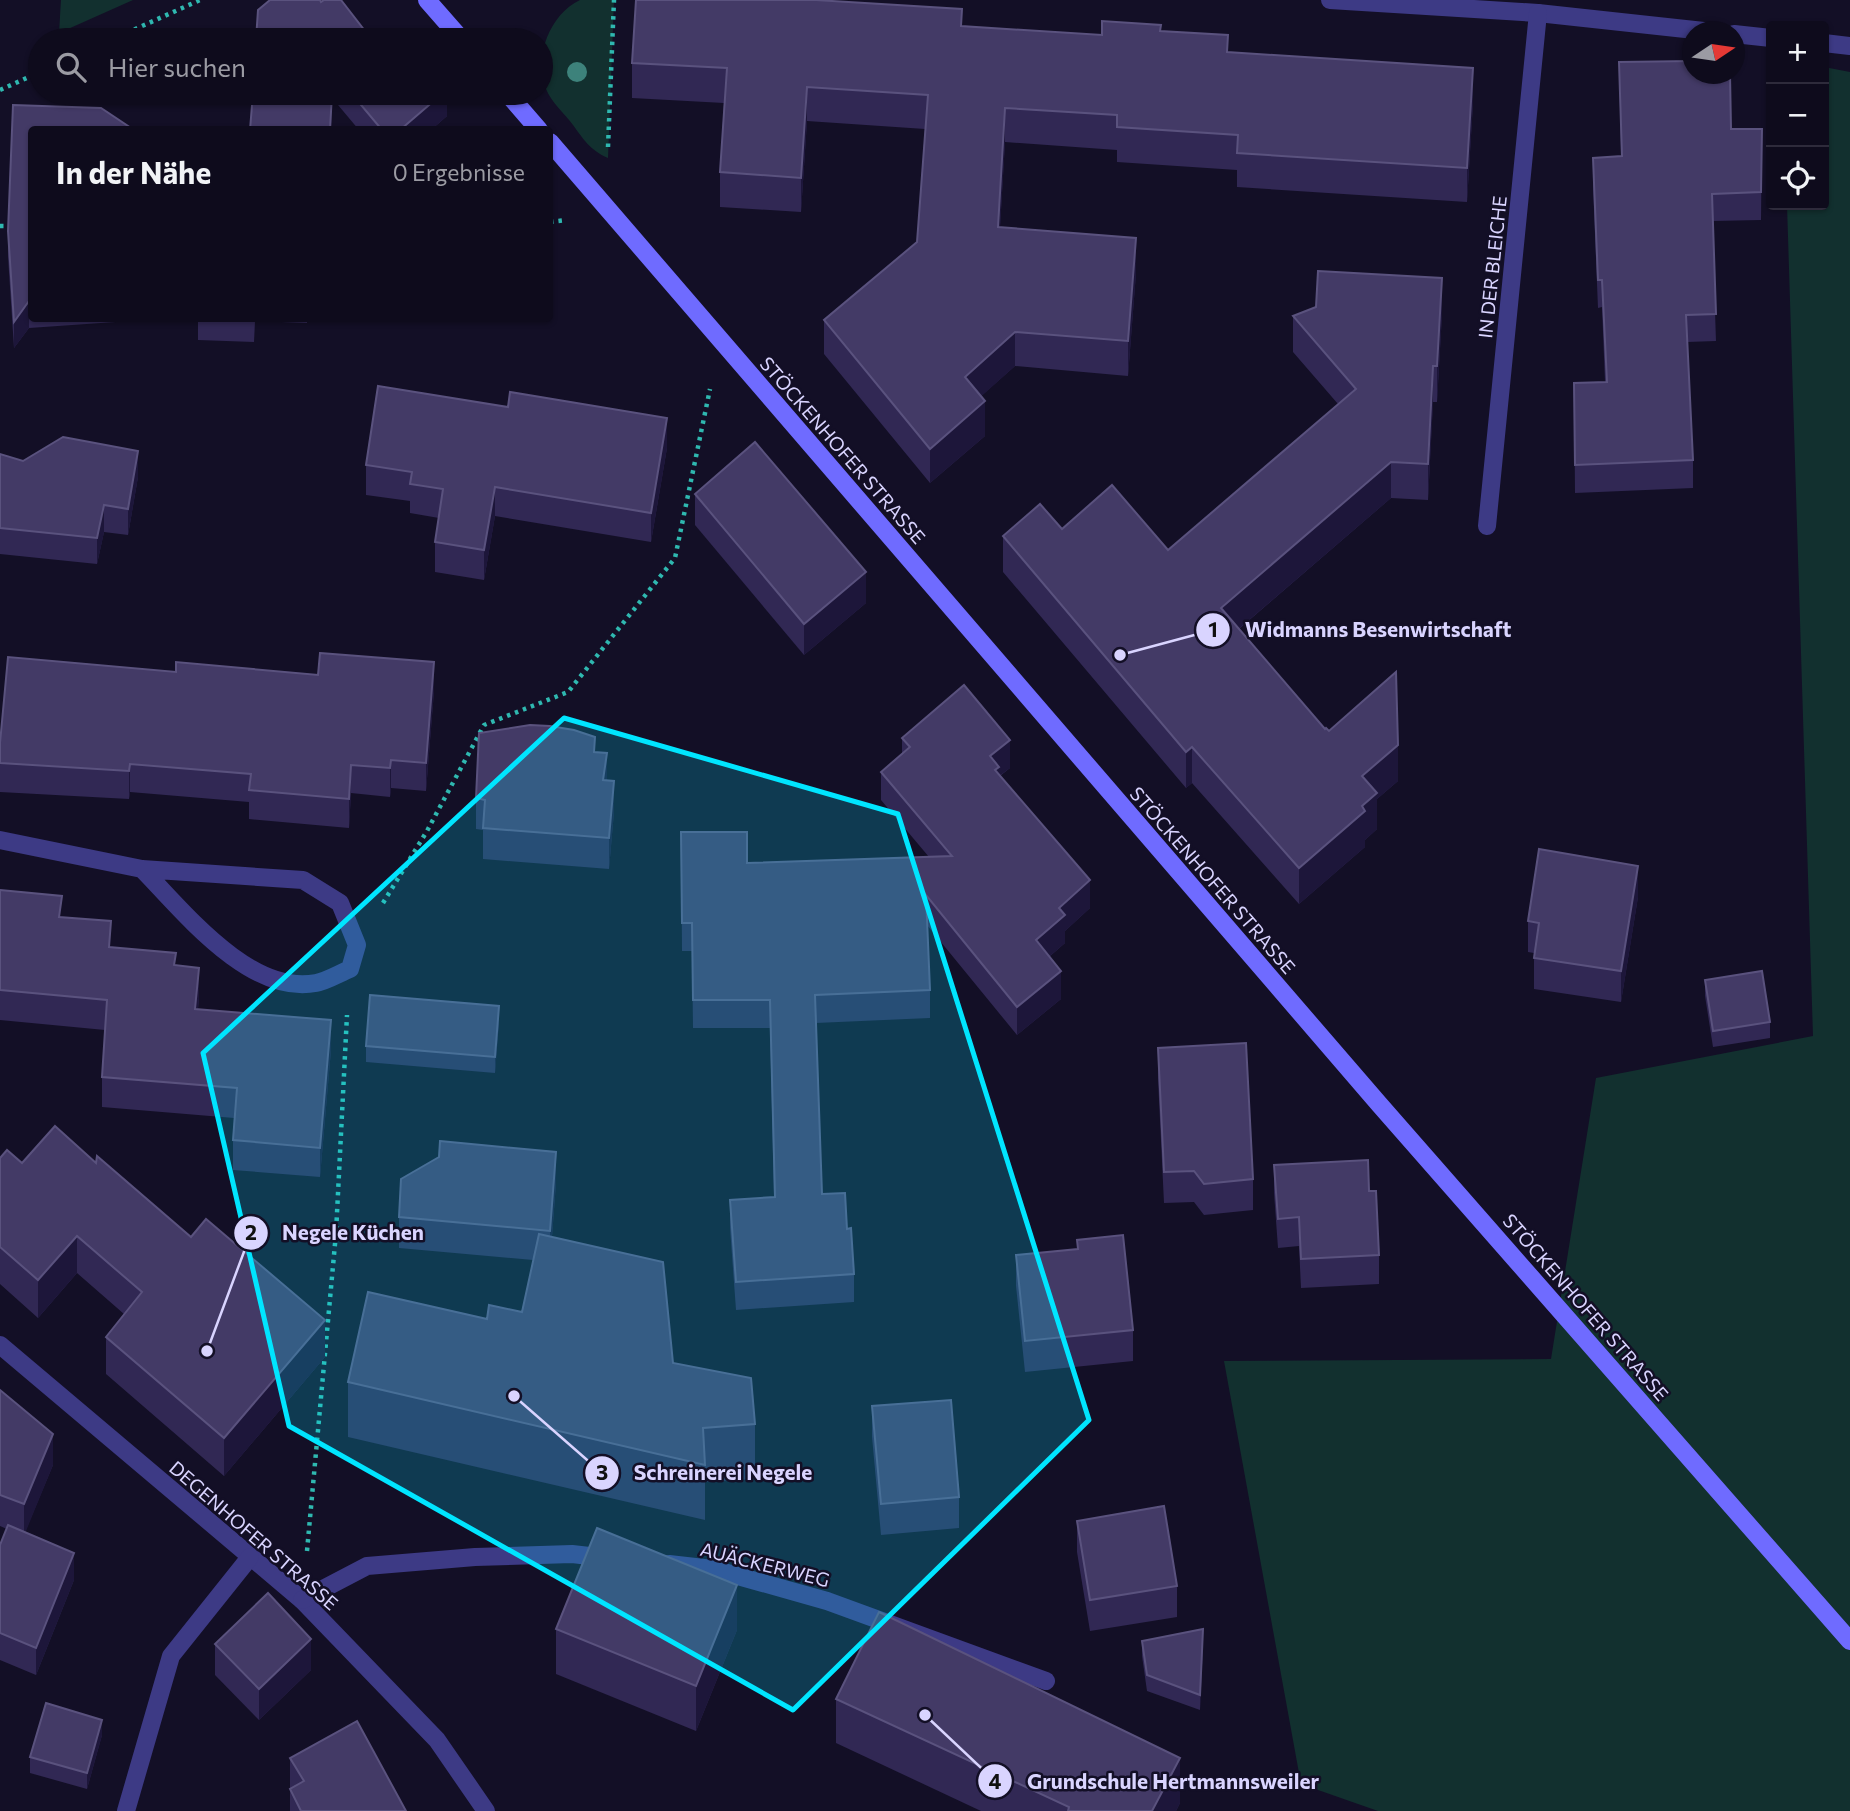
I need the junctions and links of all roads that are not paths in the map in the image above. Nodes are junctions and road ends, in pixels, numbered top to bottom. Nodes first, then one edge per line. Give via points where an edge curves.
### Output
1 (1330, 0) edge
2 (431, 1) edge
3 (1538, 13) junction
4 (452, 28) edge
5 (1682, 29) edge
6 (1745, 35) edge
7 (1766, 37) edge
8 (1829, 44) edge
9 (1850, 46) edge
10 (517, 105) edge
11 (536, 126) edge
12 (553, 146) edge
13 (1487, 526) dead end
14 (0, 840) edge
15 (142, 869) junction
16 (0, 1345) edge
17 (250, 1557) junction
18 (623, 1559) edge
19 (649, 1562) edge
20 (302, 1601) junction
21 (1850, 1641) edge
22 (1046, 1681) dead end
23 (126, 1811) edge
24 (486, 1811) edge

1 - 3 street
2 - 4 main road
3 - 5 street
3 - 13 street, IN DER BLEICHE
6 - 7 street
8 - 9 street
10 - 11 main road
12 - 21 main road, STÖCKENHOFER STRASSE via 1379,1104
14 - 15 street
15 - 15 street via 303,880 340,903 357,945 351,969 315,984 277,982 219,950
16 - 17 street, DEGENHOFER STRASSE
17 - 20 street, DEGENHOFER STRASSE
17 - 23 street via 171,1656
18 - 20 street via 572,1554 367,1566
19 - 22 street, AUÄCKERWEG via 713,1569 827,1601
20 - 24 street, DEGENHOFER STRASSE via 437,1740

